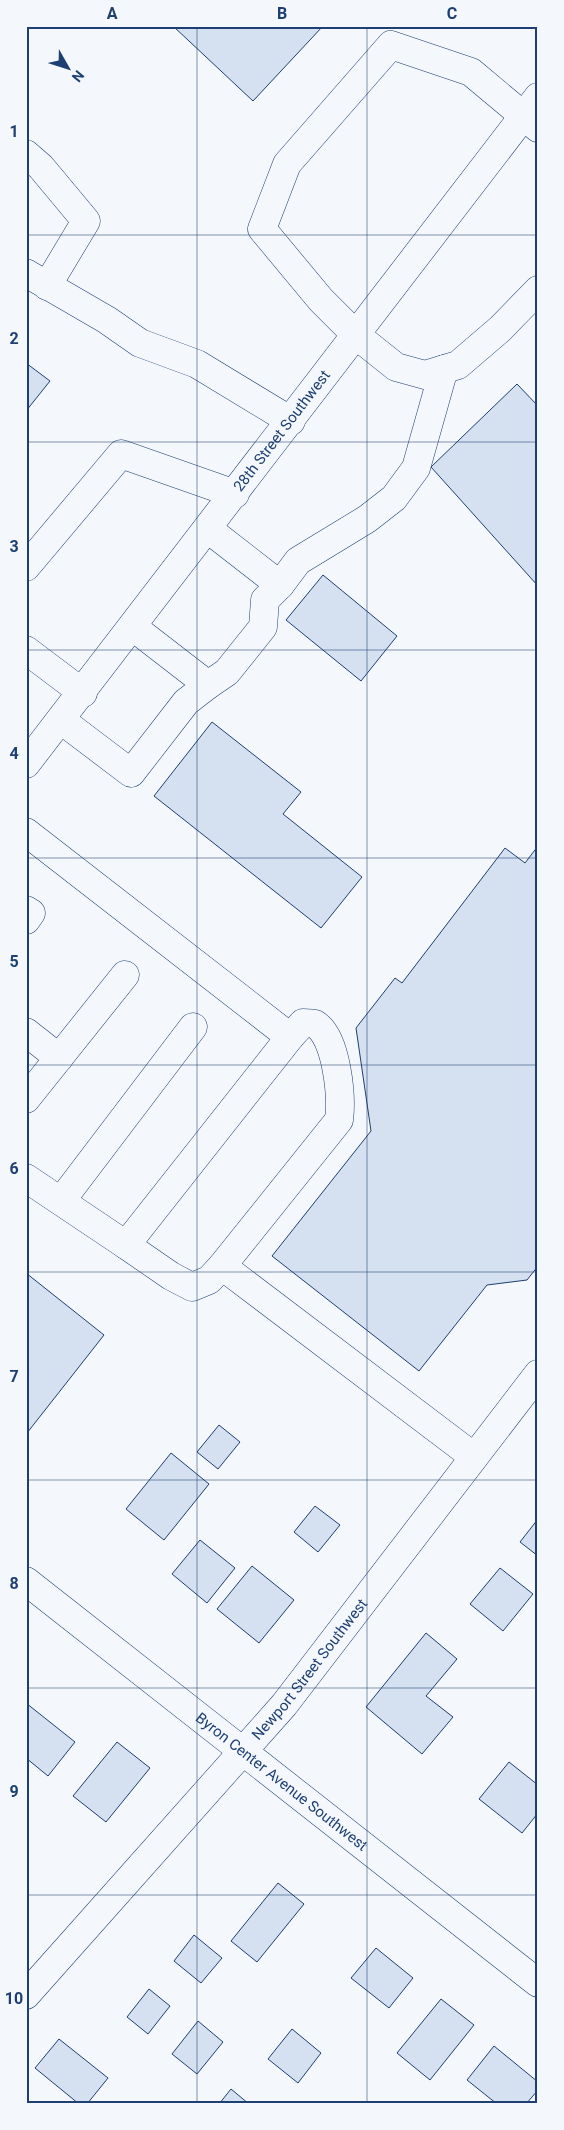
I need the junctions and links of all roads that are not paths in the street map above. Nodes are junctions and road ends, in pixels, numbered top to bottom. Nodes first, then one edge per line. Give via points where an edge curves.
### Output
1 (533, 114) edge
2 (26, 154) edge
3 (36, 279) edge
4 (538, 290) edge
5 (356, 335) junction
6 (444, 369) junction
7 (291, 421) junction
8 (235, 494) junction
9 (208, 529) junction
10 (26, 567) edge
11 (280, 586) junction
12 (133, 627) junction
13 (26, 650) edge
14 (208, 685) junction
15 (83, 693) junction
16 (61, 720) junction
17 (26, 764) edge
18 (26, 832) edge
19 (26, 910) edge
20 (26, 920) edge
21 (125, 975) dead end
22 (193, 1027) dead end
23 (26, 1032) edge
24 (290, 1037) junction
25 (59, 1058) junction
26 (26, 1099) edge
27 (26, 1178) edge
28 (61, 1201) junction
29 (126, 1245) junction
30 (222, 1266) junction
31 (538, 1374) edge
32 (474, 1457) junction
33 (26, 1581) edge
34 (244, 1751) junction
35 (538, 1983) edge
36 (26, 1995) edge

1 - 5 main road, 28th Street Southwest
1 - 5 main road via 471,72 391,45 287,164 262,229 321,300
2 - 3 main road via 41,167 86,221
3 - 7 main road via 140,343 197,364
4 - 6 main road via 458,365
5 - 6 main road via 396,367 425,375
5 - 7 main road, 28th Street Southwest
6 - 11 main road via 416,468 394,498 367,519 298,561
7 - 8 main road, 28th Street Southwest
8 - 9 main road, 28th Street Southwest
8 - 10 main road via 121,454
9 - 11 main road
9 - 12 main road, 28th Street Southwest
11 - 14 main road via 266,600 263,627 228,672
12 - 14 main road
12 - 15 main road, 28th Street Southwest
13 - 15 main road
14 - 16 main road via 186,702 131,773
15 - 16 main road, 28th Street Southwest
16 - 17 main road, 28th Street Southwest
18 - 24 main road
19 - 20 main road via 31,914
21 - 25 main road
22 - 28 main road
23 - 25 main road
24 - 29 main road
24 - 30 main road via 304,1023 314,1023 323,1031 336,1063 340,1089 339,1120
25 - 26 main road
27 - 28 main road
28 - 29 main road
29 - 30 main road via 192,1287 209,1280
30 - 32 main road
31 - 32 main road, Newport Street Southwest
32 - 34 main road, Newport Street Southwest via 284,1705
33 - 34 main road, Byron Center Avenue Southwest
34 - 35 main road, Byron Center Avenue Southwest
34 - 36 main road, Newport Street Southwest

